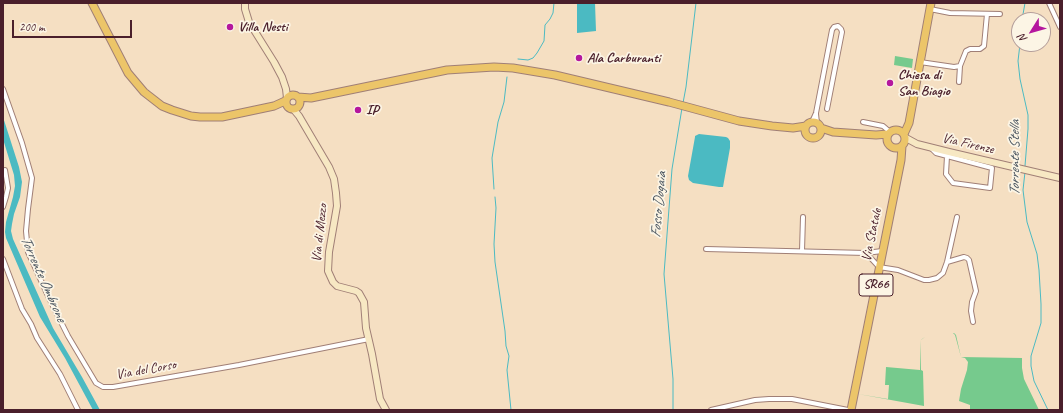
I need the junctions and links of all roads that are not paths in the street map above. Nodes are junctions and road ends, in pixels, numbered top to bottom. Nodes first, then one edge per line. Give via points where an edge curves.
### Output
1 (92, 3) edge
2 (245, 3) edge
3 (1049, 3) edge
4 (931, 6) edge
5 (987, 14) junction
6 (1000, 14) dead end
7 (1060, 27) edge
8 (920, 62) junction
9 (960, 66) junction
10 (824, 76) junction
11 (834, 78) junction
12 (959, 82) dead end
13 (3, 89) edge
14 (293, 102) junction
15 (827, 109) dead end
16 (863, 122) dead end
17 (814, 128) junction
18 (888, 135) junction
19 (903, 138) junction
20 (931, 147) junction
21 (894, 148) junction
22 (947, 156) junction
23 (901, 160) junction
24 (5, 170) dead end
25 (1060, 178) edge
26 (3, 207) edge
27 (802, 217) dead end
28 (957, 217) dead end
29 (706, 249) dead end
30 (802, 251) junction
31 (866, 254) junction
32 (882, 254) junction
33 (870, 258) junction
34 (3, 259) edge
35 (948, 262) junction
36 (879, 266) junction
37 (972, 322) dead end
38 (368, 339) junction
39 (78, 410) edge
40 (386, 410) edge
41 (711, 410) edge
42 (848, 410) edge
43 (851, 410) edge

1 - 14 main road via 128,73 144,92 162,106 181,114 209,118
2 - 14 street via 249,22 274,62
3 - 7 street
4 - 5 street via 950,13
4 - 8 main road, Via Statale / SR66
5 - 6 street
5 - 9 street via 984,46 966,51
8 - 9 street
8 - 19 main road, Via Statale / SR66 via 909,123
9 - 12 street
10 - 11 street
10 - 11 street via 832,30 838,26 842,32
10 - 17 street
11 - 15 street
13 - 38 street, Via del Corso via 32,178 26,231 28,252 48,298 96,383 103,387 113,387
14 - 17 main road via 447,70 494,67 555,75 739,121
14 - 38 street, Via di Mezzo via 335,182 337,206 328,271 337,286 356,291 364,302
16 - 18 street via 883,126
17 - 18 main road via 833,132
18 - 19 main road via 894,130
18 - 21 main road via 890,145
19 - 20 street, Via Firenze
19 - 21 main road via 900,147
19 - 23 main road, Via Statale / SR66
20 - 22 street via 936,153
20 - 25 street, Via Firenze
21 - 23 main road
22 - 22 street via 992,168 990,188 953,183 946,174
23 - 32 main road, Via Statale / SR66
24 - 26 street via 8,188
27 - 30 street
28 - 35 street
29 - 30 street
30 - 31 street
31 - 32 street
31 - 33 street
32 - 33 street
32 - 36 main road, Via Statale / SR66
33 - 36 street
34 - 39 street via 22,309
35 - 36 street via 940,276 929,280
35 - 37 street via 964,257 969,260 976,291 972,302
36 - 43 main road, Via Statale / SR66
38 - 40 street, Via di Mezzo via 380,399
41 - 42 street via 755,400 792,399

